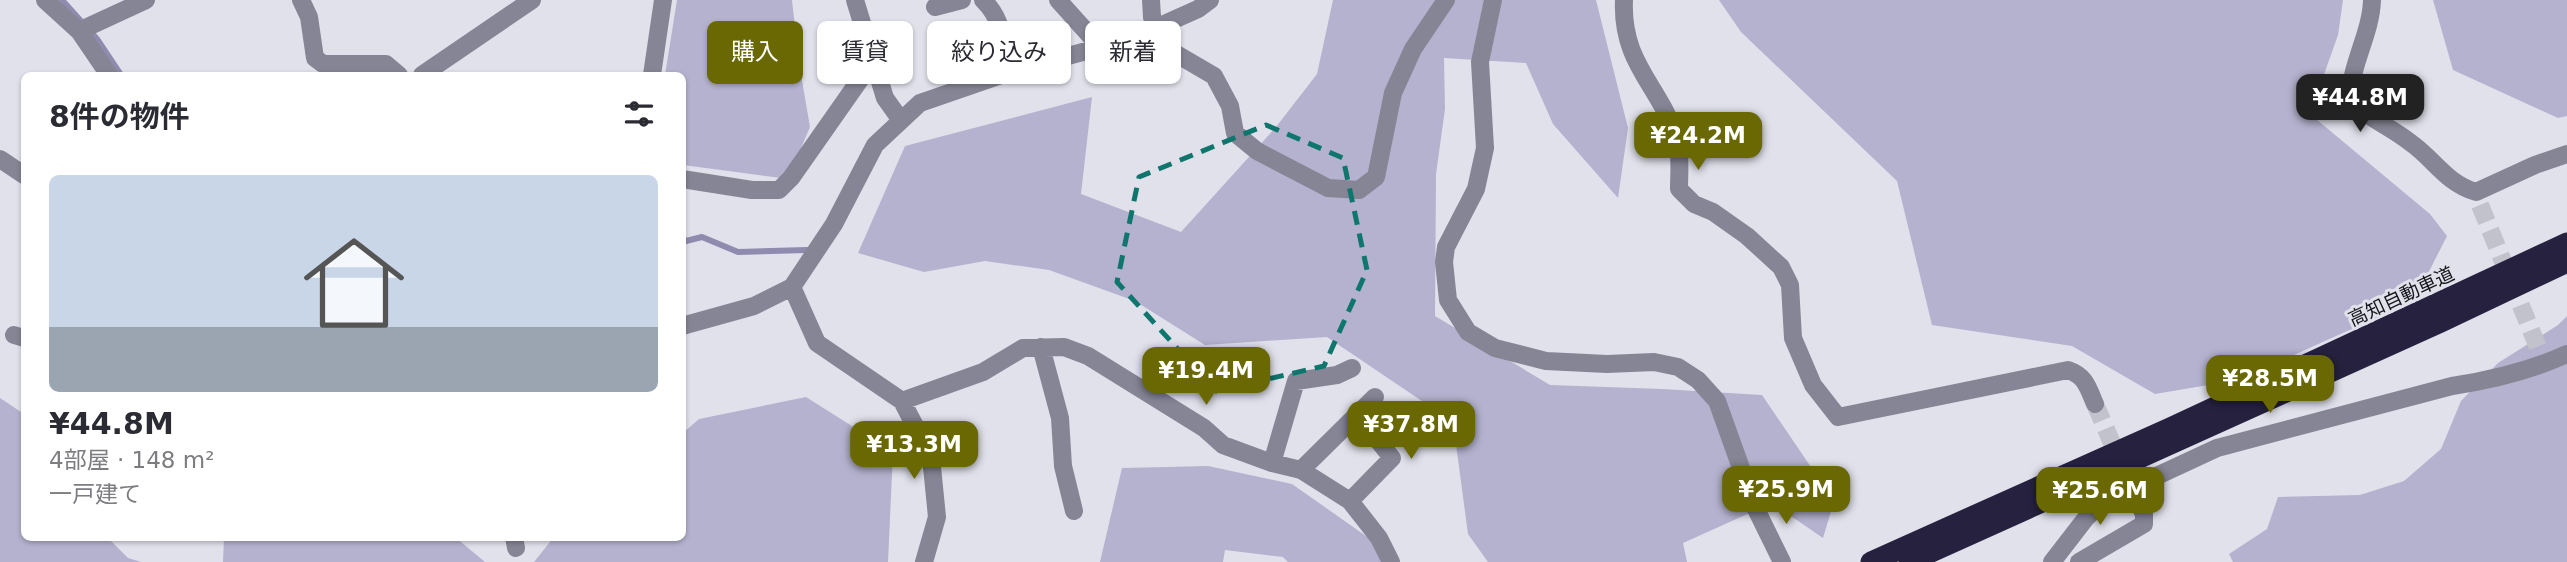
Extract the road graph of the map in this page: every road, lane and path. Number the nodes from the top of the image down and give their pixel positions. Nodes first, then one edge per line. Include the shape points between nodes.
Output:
1 (45, 0) edge
2 (146, 0) edge
3 (301, 0) edge
4 (532, 0) edge
5 (663, 0) edge
6 (855, 0) edge
7 (962, 0) edge
8 (983, 0) edge
9 (1058, 0) edge
10 (1210, 0) edge
11 (1446, 0) edge
12 (1493, 0) edge
13 (1624, 0) edge
14 (2372, 0) edge
15 (1149, 5) edge
16 (935, 7) dead end
17 (861, 21) edge
18 (998, 21) edge
19 (1172, 21) edge
20 (1085, 29) edge
21 (79, 31) junction
22 (107, 72) edge
23 (395, 72) edge
24 (426, 72) edge
25 (652, 72) edge
26 (857, 84) edge
27 (880, 84) edge
28 (975, 84) edge
29 (900, 119) junction
30 (2567, 154) edge
31 (0, 159) edge
32 (21, 173) edge
33 (686, 180) edge
34 (2567, 243) edge
35 (2567, 262) edge
36 (792, 286) junction
37 (686, 326) edge
38 (1041, 347) junction
39 (2567, 354) edge
40 (1352, 368) dead end
41 (1375, 397) dead end
42 (902, 401) junction
43 (2095, 404) tunnel mouth
44 (1357, 415) junction
45 (1272, 463) junction
46 (1301, 470) junction
47 (2136, 498) tunnel mouth
48 (1350, 501) junction
49 (1074, 511) dead end
50 (924, 562) edge
51 (1391, 562) edge
52 (1782, 562) edge
53 (1871, 562) edge
54 (1909, 562) edge
55 (2052, 562) edge
56 (2079, 562) edge

1 - 21 street
2 - 21 street
3 - 23 street via 309,17 314,58 323,64 386,64
4 - 24 street
5 - 25 street
6 - 17 street
7 - 16 street
8 - 18 street
9 - 20 street
10 - 19 street
11 - 15 street, bridge via 1413,49 1393,93 1376,177 1359,190 1328,188 1257,151 1235,133 1230,106 1214,76 1173,52 1159,36
12 - 52 street via 1480,62 1485,148 1476,189 1446,247 1448,300 1468,332 1495,348 1546,361 1654,362 1678,367 1698,380 1717,401 1755,507
13 - 43 street via 1623,24 1637,66 1678,142 1679,189 1694,204 1747,236 1781,267 1790,285 1793,338 1813,385 1838,417 2068,370 2085,380
14 - 30 street via 2371,20 2350,86 2350,99 2362,112 2412,143 2458,186 2478,198 2535,165
21 - 22 street
26 - 33 street via 779,190
27 - 29 street
28 - 29 street via 920,103
29 - 36 street via 875,145 835,224
31 - 32 street
34 - 53 highway, 高知自動車道
35 - 54 highway, 高知自動車道
36 - 37 street via 754,306
36 - 42 street via 817,343
38 - 42 street via 1023,348 983,372
38 - 45 street via 1064,347 1088,356 1204,428 1223,445
38 - 49 street via 1060,418 1063,466
39 - 55 street via 2542,357 2491,380 2452,386 2217,448 2105,500
40 - 45 street via 1296,381
41 - 44 street
42 - 50 street via 931,457 937,517
44 - 46 street
44 - 48 street via 1392,458
45 - 46 street
46 - 48 street
47 - 56 street via 2144,524
48 - 51 street

